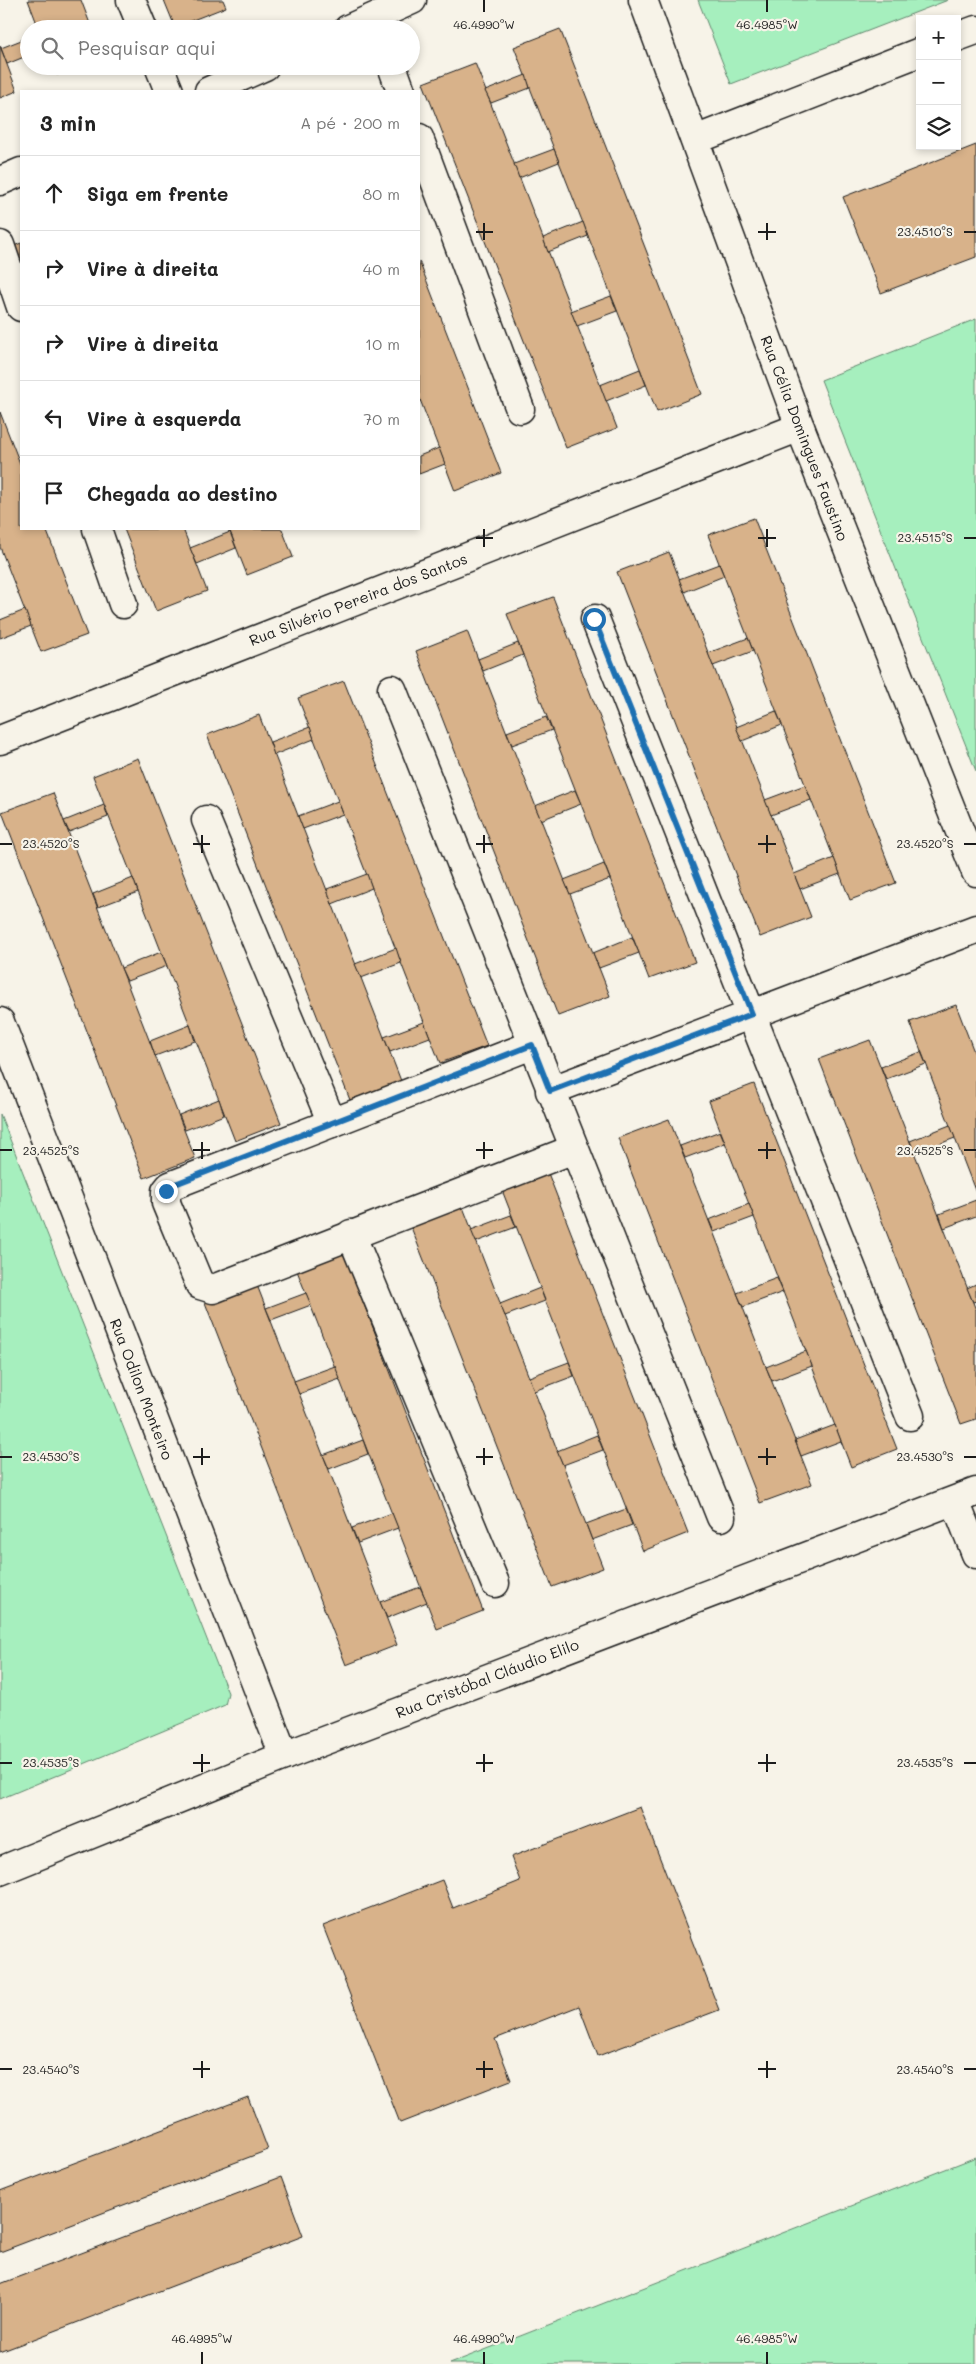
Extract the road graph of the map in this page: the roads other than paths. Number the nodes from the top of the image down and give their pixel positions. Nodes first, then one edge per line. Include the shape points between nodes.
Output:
1 (131, 0) edge
2 (412, 0) edge
3 (643, 0) edge
4 (373, 15) edge
5 (139, 20) edge
6 (976, 30) edge
7 (961, 36) edge
8 (916, 54) edge
9 (162, 75) edge
10 (245, 75) edge
11 (395, 75) edge
12 (169, 90) edge
13 (211, 90) edge
14 (401, 90) edge
15 (694, 140) junction
16 (420, 141) edge
17 (20, 172) edge
18 (0, 180) edge
19 (0, 245) edge
20 (20, 304) edge
21 (520, 409) dead end
22 (800, 427) junction
23 (97, 530) edge
24 (123, 604) dead end
25 (594, 619) dead end
26 (392, 688) dead end
27 (0, 740) edge
28 (206, 820) dead end
29 (976, 872) edge
30 (976, 929) edge
31 (752, 1014) junction
32 (0, 1022) edge
33 (532, 1045) junction
34 (550, 1091) junction
35 (332, 1124) junction
36 (574, 1149) junction
37 (352, 1234) junction
38 (910, 1416) dead end
39 (966, 1496) edge
40 (720, 1517) dead end
41 (976, 1554) edge
42 (495, 1584) dead end
43 (284, 1756) junction
44 (0, 1871) edge

1 - 5 street
2 - 4 street
3 - 15 street, Rua Célia Domingues Faustino
6 - 7 street
8 - 15 street
9 - 12 street
10 - 13 street
11 - 14 street
15 - 22 street, Rua Célia Domingues Faustino
16 - 21 street
17 - 18 street
19 - 20 street
22 - 27 street, Rua Silvério Pereira dos Santos
22 - 29 street, Rua Célia Domingues Faustino
23 - 24 street
25 - 31 street
26 - 33 street
28 - 35 street
30 - 31 street
31 - 34 street
31 - 38 street
32 - 43 street, Rua Odilon Monteiro
33 - 34 street
33 - 35 street
34 - 36 street
35 - 37 street via 170,1186 166,1191 166,1203 200,1285 206,1289 213,1290
36 - 37 street
36 - 40 street
37 - 42 street
39 - 41 street
39 - 43 street, Rua Cristóbal Cláudio Elilo
43 - 44 street, Rua Cristóbal Cláudio Elilo

